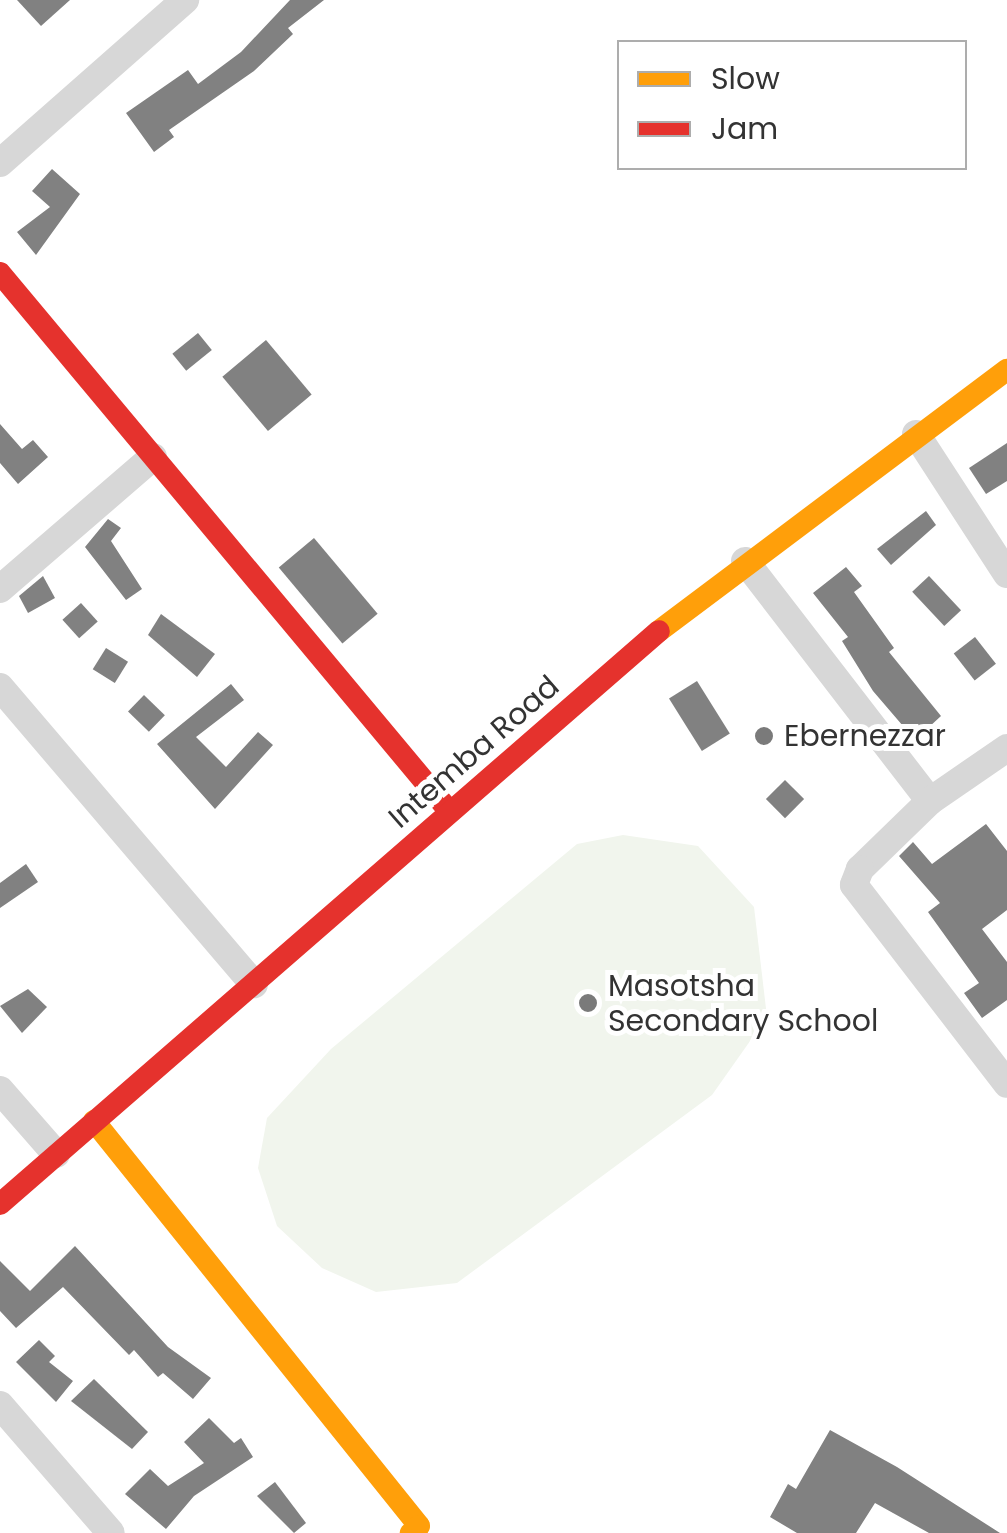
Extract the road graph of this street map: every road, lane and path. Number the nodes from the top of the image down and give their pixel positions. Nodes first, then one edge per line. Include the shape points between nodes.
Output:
1 (186, 0) edge
2 (0, 163) edge
3 (0, 273) edge
4 (1007, 370) edge
5 (916, 434) junction
6 (152, 456) junction
7 (746, 561) junction
8 (1007, 574) edge
9 (0, 589) edge
10 (0, 686) edge
11 (1007, 748) edge
12 (930, 800) junction
13 (450, 812) junction
14 (254, 984) junction
15 (1007, 1084) edge
16 (0, 1090) edge
17 (94, 1121) junction
18 (56, 1154) junction
19 (0, 1204) edge
20 (0, 1405) edge
21 (418, 1531) edge
22 (111, 1533) edge

1 - 2 street
3 - 6 street
4 - 5 street, Intemba Road
5 - 7 street, Intemba Road
5 - 8 street
6 - 9 street
6 - 13 street
7 - 12 street
7 - 13 street, Intemba Road
10 - 14 street
11 - 12 street
12 - 15 street via 860,868 854,885
13 - 14 street, Intemba Road
14 - 17 street, Intemba Road
16 - 18 street
17 - 18 street, Intemba Road
17 - 21 street
18 - 19 street, Intemba Road
20 - 22 street

